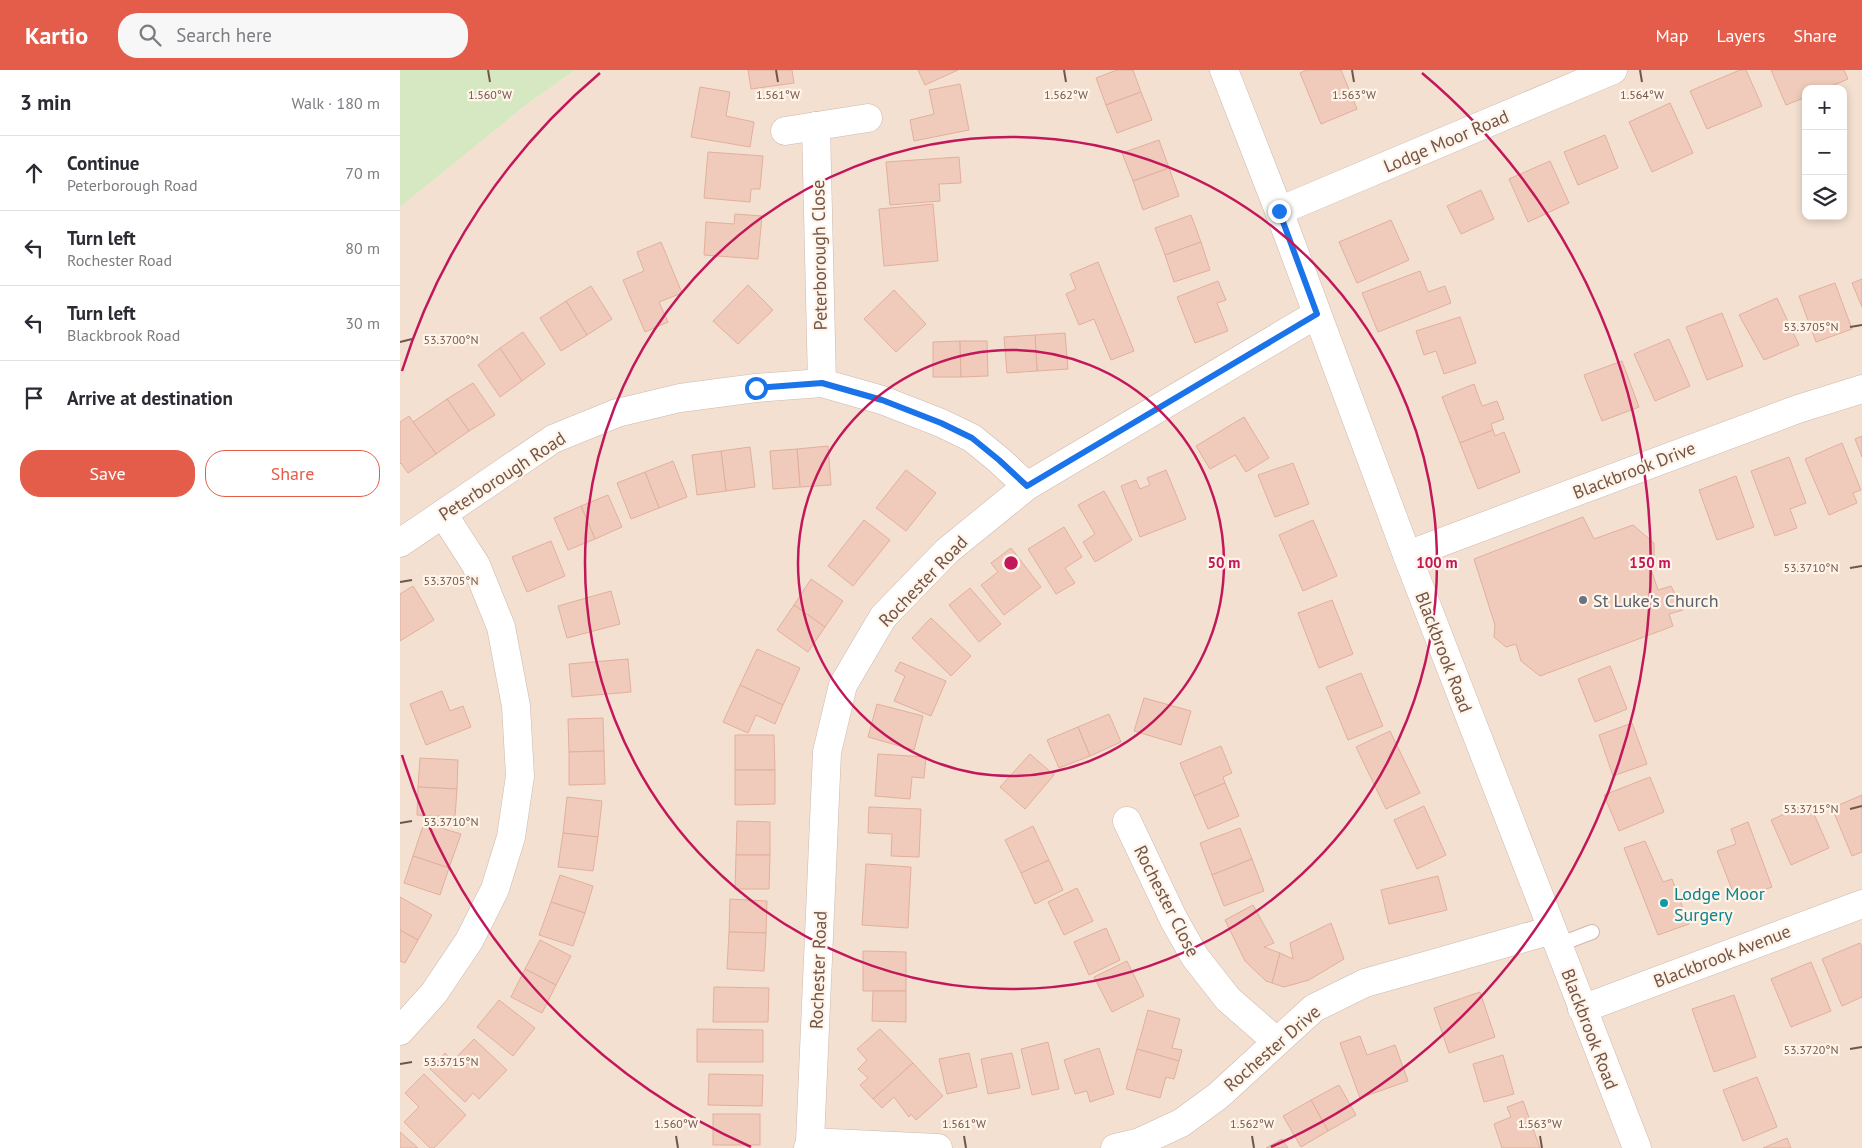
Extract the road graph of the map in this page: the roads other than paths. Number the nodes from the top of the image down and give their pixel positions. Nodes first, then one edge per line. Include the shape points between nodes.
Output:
1 (1224, 70) edge
2 (1613, 70) edge
3 (868, 118) dead end
4 (816, 126) junction
5 (785, 131) dead end
6 (1279, 211) junction
7 (1317, 314) junction
8 (822, 383) junction
9 (1862, 389) edge
10 (1027, 486) junction
11 (443, 514) junction
12 (400, 543) edge
13 (1406, 555) junction
14 (1127, 821) dead end
15 (1862, 904) edge
16 (1592, 932) dead end
17 (1555, 938) junction
18 (1582, 1009) junction
19 (400, 1031) edge
20 (1276, 1041) junction
21 (809, 1145) edge
22 (938, 1148) edge
23 (1114, 1148) edge
24 (1637, 1148) edge

1 - 6 street, Blackbrook Road
2 - 6 street, Lodge Moor Road
3 - 4 street
4 - 5 street
4 - 8 street, Peterborough Close
6 - 7 street, Blackbrook Road
7 - 10 street, Rochester Road
7 - 13 street, Blackbrook Road
8 - 10 street, Peterborough Road via 882,400 972,438
8 - 11 street, Peterborough Road via 680,398 616,413 552,440
9 - 13 street, Blackbrook Drive via 1798,409
10 - 21 street, Rochester Road via 947,551 883,617 843,685 827,752
11 - 12 street, Peterborough Road
11 - 19 street via 476,565 501,627 516,706 520,776 511,838 495,888 469,941 434,993
13 - 17 street, Blackbrook Road
14 - 20 street, Rochester Close via 1194,957 1228,999
15 - 18 street, Blackbrook Avenue
16 - 17 lane
17 - 18 street, Blackbrook Road
17 - 20 street, Rochester Drive via 1365,983 1314,1008
18 - 24 street, Blackbrook Road
20 - 23 street, Rochester Drive via 1218,1096 1181,1123 1140,1142
21 - 22 street

